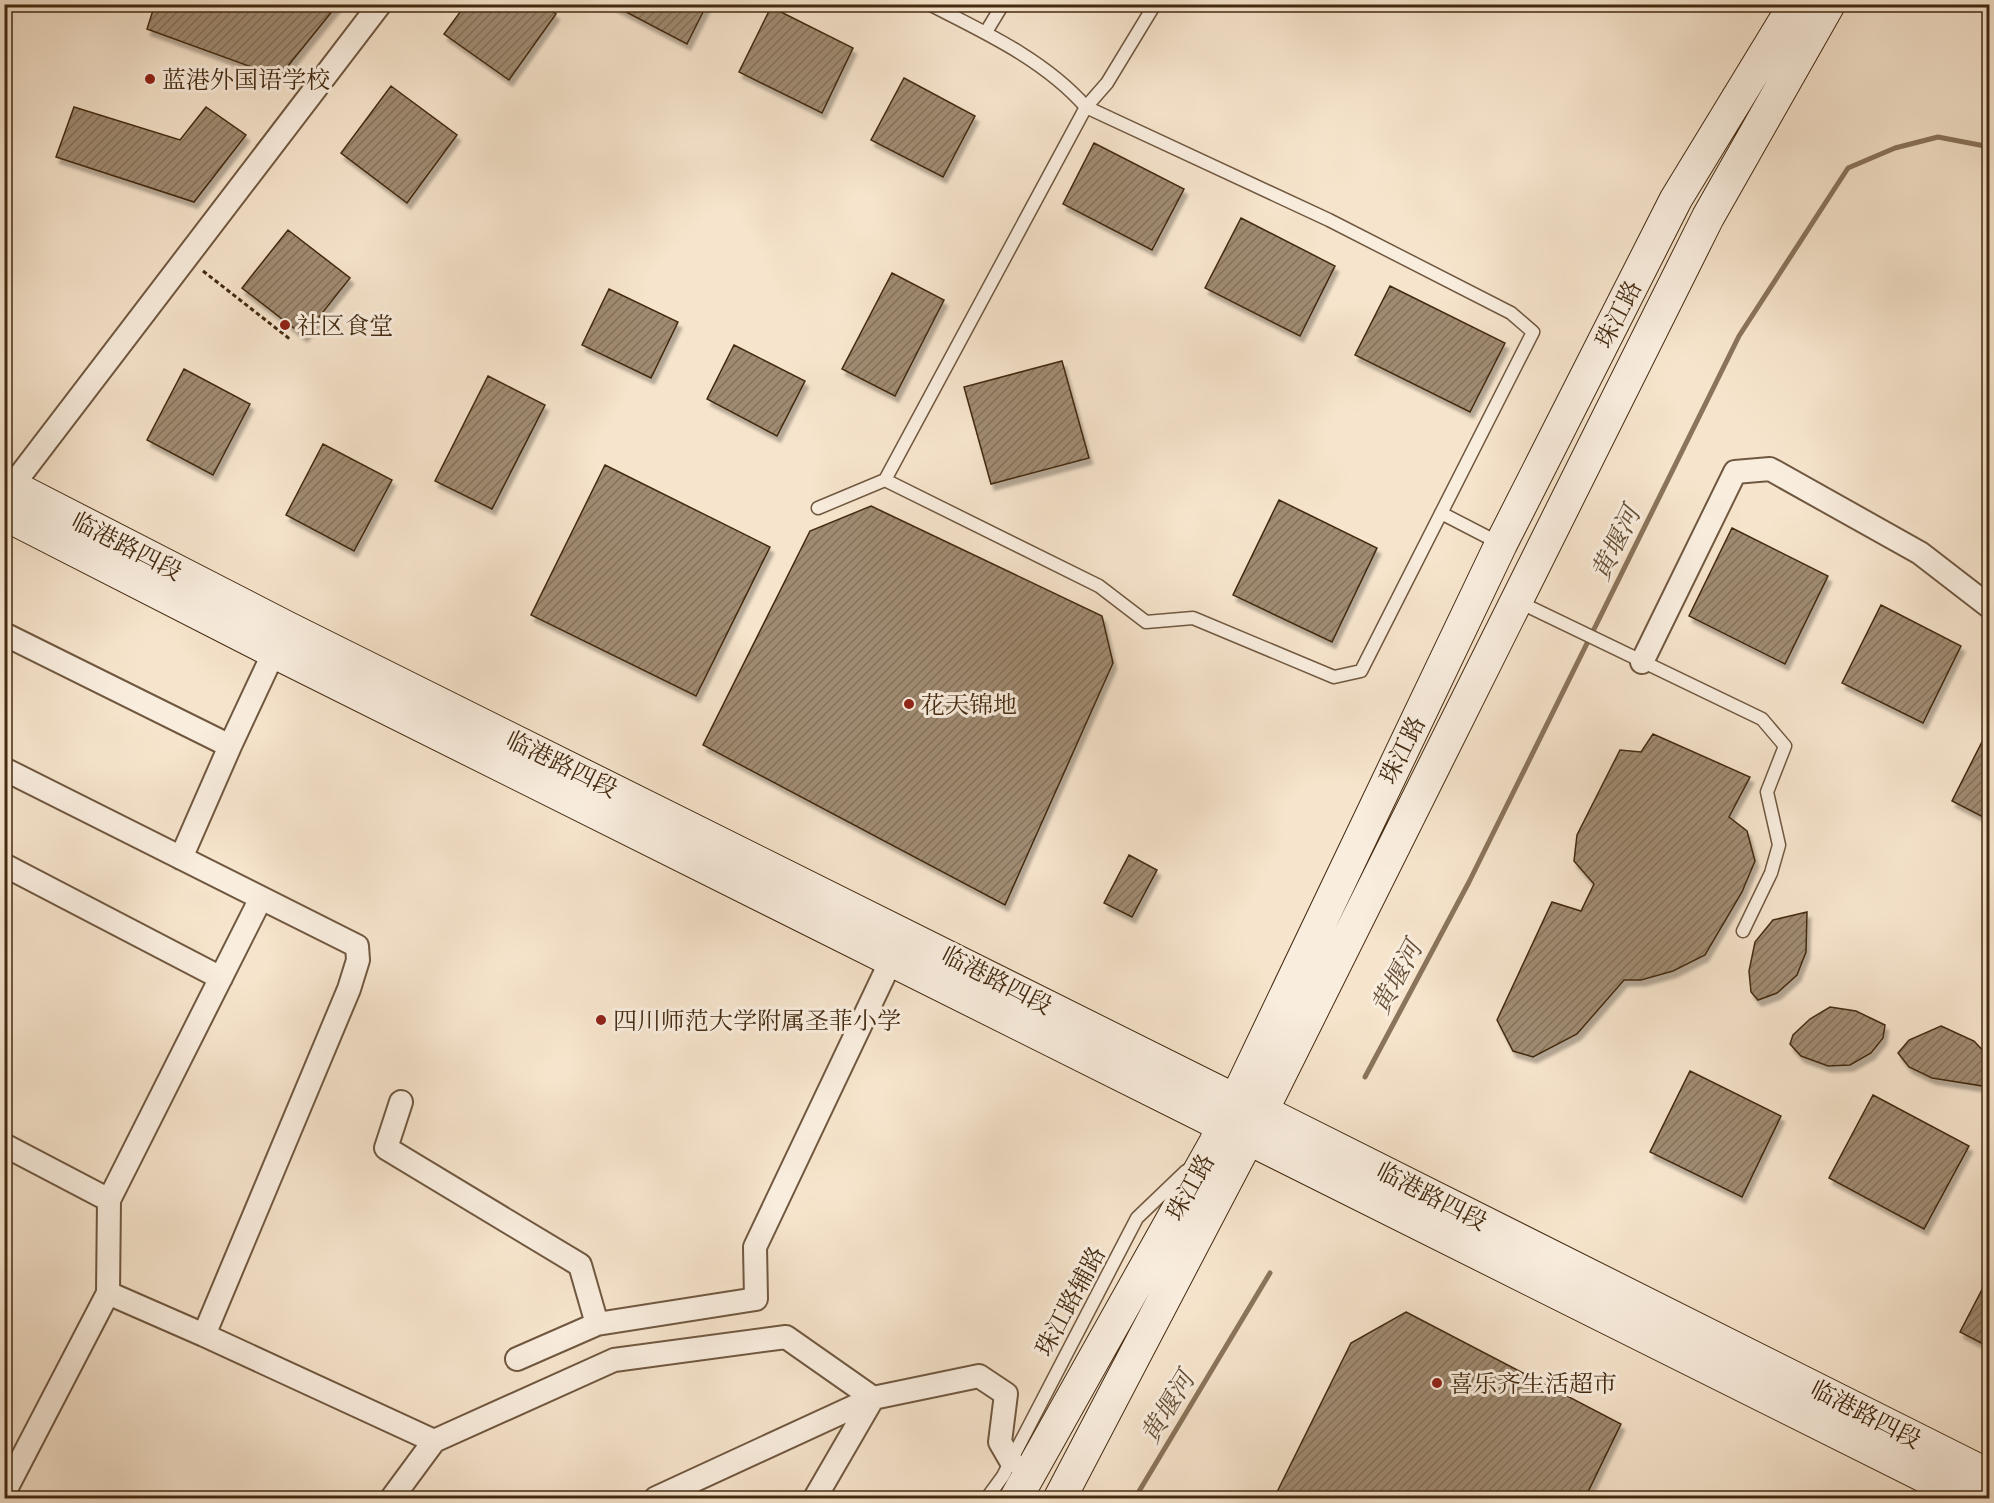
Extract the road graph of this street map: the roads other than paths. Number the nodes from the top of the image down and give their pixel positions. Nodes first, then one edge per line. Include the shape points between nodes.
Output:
1 (380, 4) edge
2 (929, 4) edge
3 (1003, 4) edge
4 (1155, 4) edge
5 (1795, 4) edge
6 (1829, 4) edge
7 (986, 32) junction
8 (1086, 107) junction
9 (885, 480) junction
10 (7, 494) edge
11 (818, 508) dead end
12 (1441, 513) junction
13 (1501, 544) junction
14 (1517, 601) junction
15 (1989, 607) edge
16 (4, 634) edge
17 (280, 640) junction
18 (1642, 662) junction
19 (230, 746) junction
20 (4, 769) edge
21 (181, 858) junction
22 (4, 865) edge
23 (261, 898) junction
24 (1743, 931) dead end
25 (898, 946) junction
26 (220, 978) junction
27 (401, 1102) dead end
28 (1237, 1123) junction
29 (4, 1145) edge
30 (109, 1200) junction
31 (108, 1293) junction
32 (597, 1324) junction
33 (204, 1335) junction
34 (517, 1359) dead end
35 (873, 1398) junction
36 (434, 1441) junction
37 (1011, 1461) junction
38 (1989, 1476) edge
39 (6, 1496) edge
40 (392, 1498) edge
41 (656, 1498) edge
42 (815, 1498) edge
43 (987, 1498) edge
44 (1016, 1498) edge
45 (1060, 1498) edge
46 (1968, 1498) edge

1 - 10 street
2 - 7 lane
3 - 7 lane
4 - 8 lane via 1107,83
5 - 13 main road, 珠江路 via 1676,199
6 - 14 main road, 珠江路 via 1708,217
7 - 8 lane via 1067,85
8 - 9 lane
8 - 12 lane via 1329,220 1510,313 1533,332
9 - 11 lane
9 - 12 lane via 1099,586 1146,622 1193,618 1334,677 1361,670
10 - 17 main road, 临港路四段
12 - 13 lane
13 - 28 main road, 珠江路
14 - 18 lane
14 - 28 main road, 珠江路
15 - 18 street via 1920,553 1770,469 1735,472
16 - 19 street
17 - 19 street
17 - 25 main road, 临港路四段
18 - 24 lane via 1762,719 1785,746 1767,792 1779,844 1771,873
19 - 21 street
20 - 21 street
21 - 23 street
22 - 26 street
23 - 26 street
23 - 33 street via 357,946 358,960 349,990
25 - 28 main road, 临港路四段
25 - 32 street via 755,1247 756,1299
26 - 30 street
27 - 32 street via 386,1148 580,1264
28 - 37 lane, 珠江路辅路 via 1137,1218
28 - 38 main road, 临港路四段
28 - 44 main road, 珠江路
28 - 45 main road, 珠江路
28 - 46 main road, 临港路四段
29 - 30 street
30 - 31 street
31 - 33 street
31 - 39 street
32 - 34 street
33 - 36 street
35 - 36 street via 786,1337 614,1360
35 - 37 street via 979,1376 1006,1394 1000,1442
35 - 41 street
35 - 42 street
36 - 40 street
37 - 43 lane, 珠江路辅路

